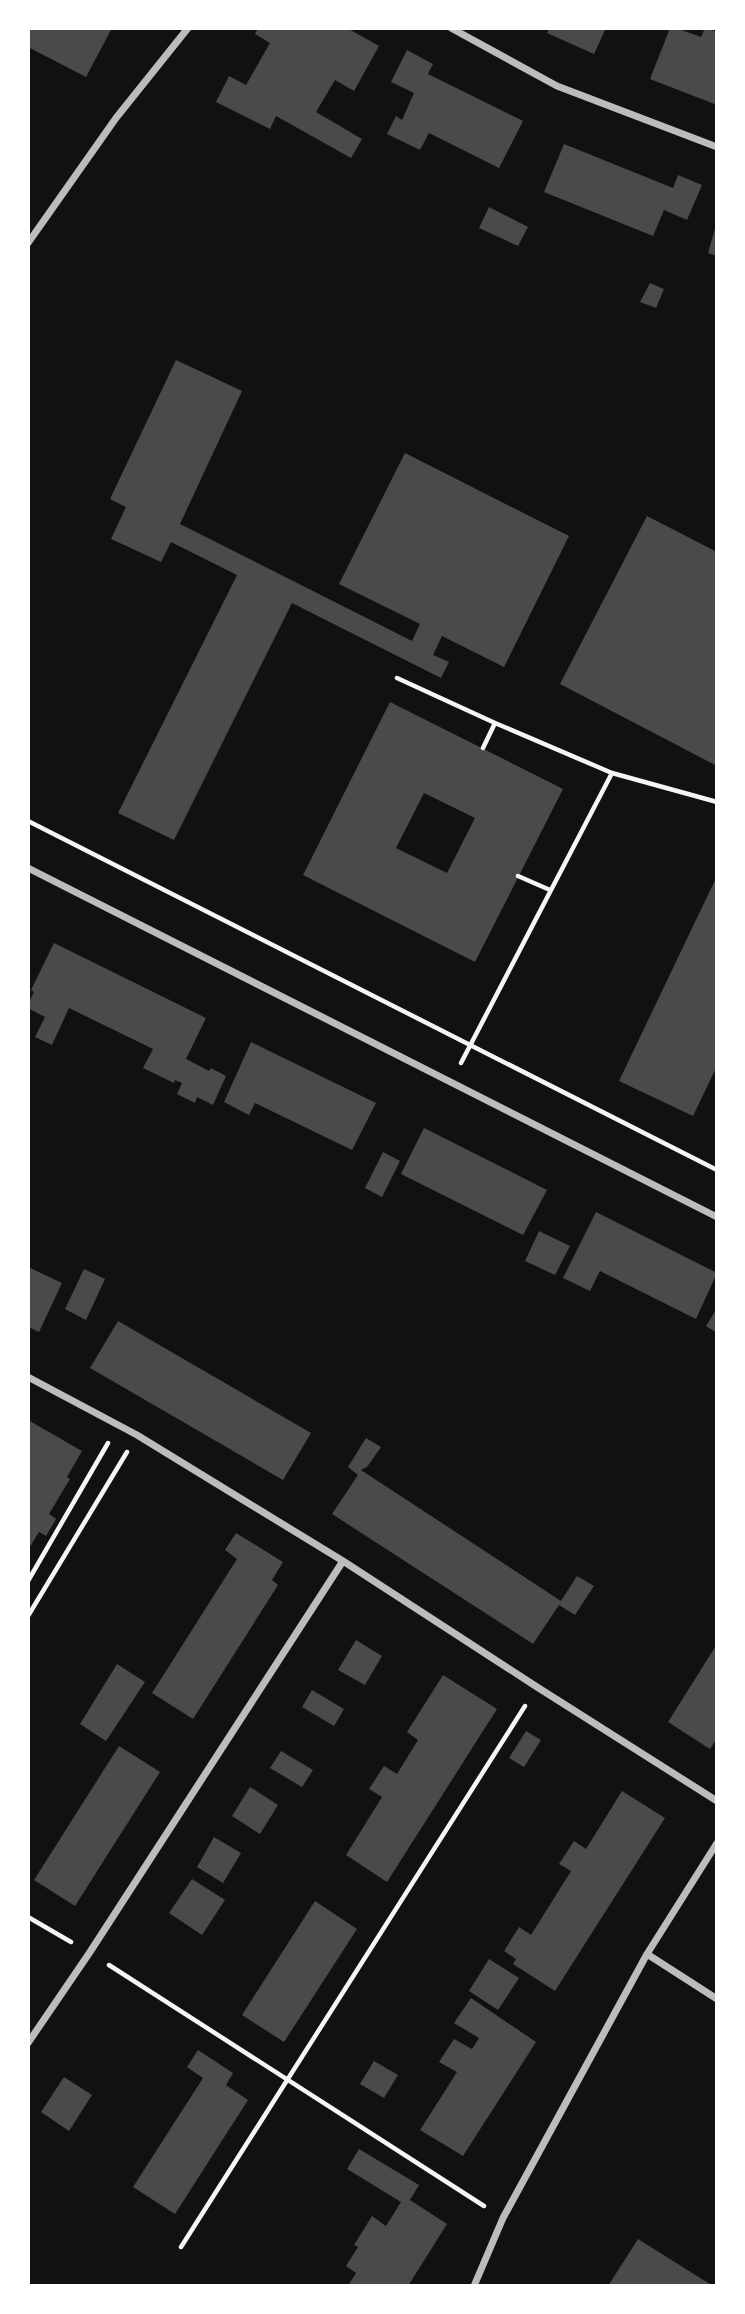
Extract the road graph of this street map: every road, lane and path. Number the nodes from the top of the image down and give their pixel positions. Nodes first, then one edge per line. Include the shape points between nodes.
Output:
1 (188, 28) edge
2 (451, 28) edge
3 (717, 147) edge
4 (28, 243) edge
5 (397, 678) dead end
6 (495, 723) junction
7 (483, 748) dead end
8 (612, 774) junction
9 (717, 802) edge
10 (28, 821) edge
11 (28, 868) edge
12 (518, 876) dead end
13 (550, 890) junction
14 (470, 1045) junction
15 (452, 1082) junction
16 (717, 1170) edge
17 (717, 1217) edge
18 (28, 1377) edge
19 (119, 1425) junction
20 (137, 1436) junction
21 (343, 1561) junction
22 (28, 1581) edge
23 (28, 1616) edge
24 (537, 1687) junction
25 (717, 1801) edge
26 (717, 1843) edge
27 (28, 1917) edge
28 (90, 1952) junction
29 (647, 1954) junction
30 (717, 1999) edge
31 (28, 2043) edge
32 (286, 2079) junction
33 (503, 2218) junction
34 (181, 2247) dead end
35 (474, 2286) edge

1 - 4 street via 116,118
2 - 3 street via 557,86
5 - 6 path
6 - 7 path
6 - 8 path
8 - 9 path
8 - 13 path
10 - 14 path
11 - 15 street
12 - 13 path
13 - 14 path
14 - 15 path
14 - 16 path
15 - 17 street
18 - 19 street
19 - 20 street
19 - 22 path
20 - 21 street
20 - 23 path
21 - 24 street
21 - 28 street
24 - 25 street
24 - 32 path
26 - 29 street
27 - 28 path
28 - 31 street
28 - 32 path
29 - 30 street
29 - 33 street
32 - 33 path
32 - 34 path
33 - 35 street

